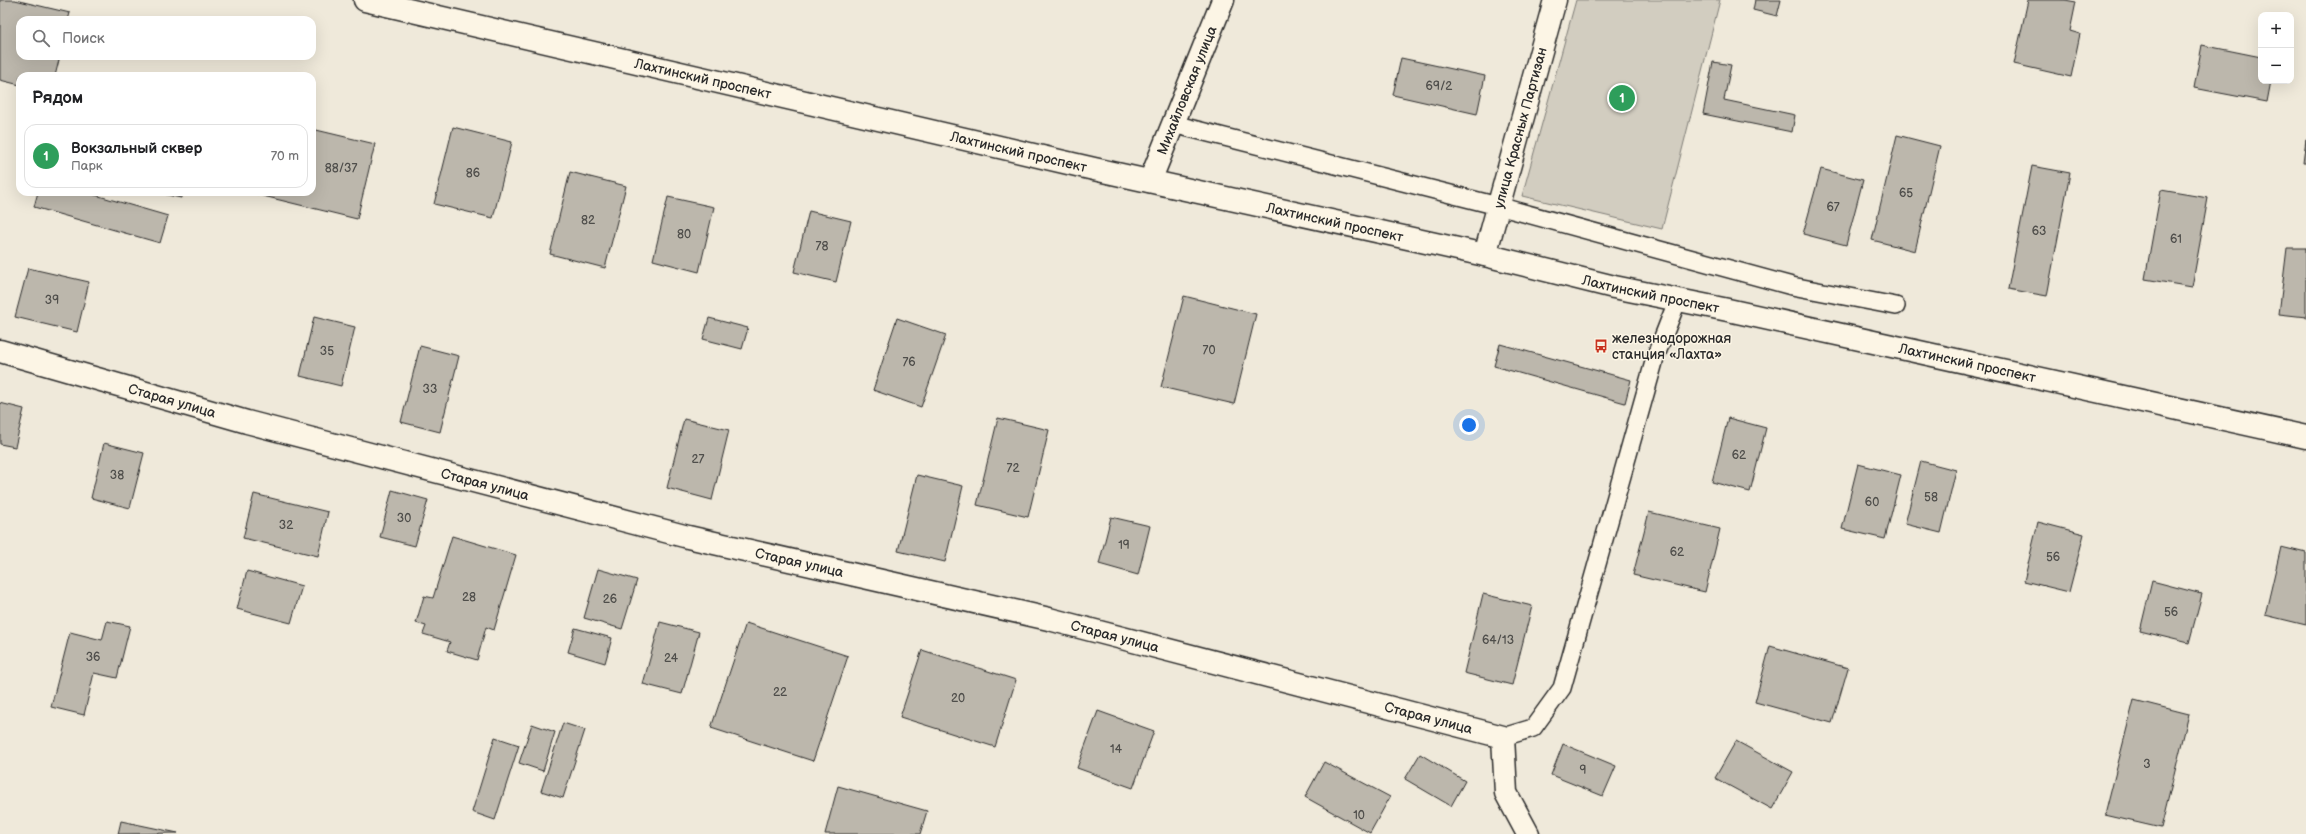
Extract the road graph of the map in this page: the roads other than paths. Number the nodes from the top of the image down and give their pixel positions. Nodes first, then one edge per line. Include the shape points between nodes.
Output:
1 (365, 0) edge
2 (1223, 0) edge
3 (1555, 0) edge
4 (1173, 124) junction
5 (1150, 181) junction
6 (1498, 206) junction
7 (1485, 255) junction
8 (1678, 299) junction
9 (1896, 306) dead end
10 (0, 352) edge
11 (2306, 437) edge
12 (1503, 737) junction
13 (1528, 834) edge

1 - 5 street, Лахтинский проспект
2 - 4 street, Михайловская улица
3 - 6 street, улица Красных Партизан
4 - 5 street, Михайловская улица
4 - 6 lane
5 - 7 street, Лахтинский проспект
6 - 7 street, улица Красных Партизан
6 - 9 lane via 1792,286
7 - 8 street, Лахтинский проспект via 1614,287
8 - 11 street, Лахтинский проспект
8 - 12 lane via 1656,355 1562,688 1533,728
10 - 12 street, Старая улица via 247,422 680,534 1049,619
12 - 13 street via 1506,792

